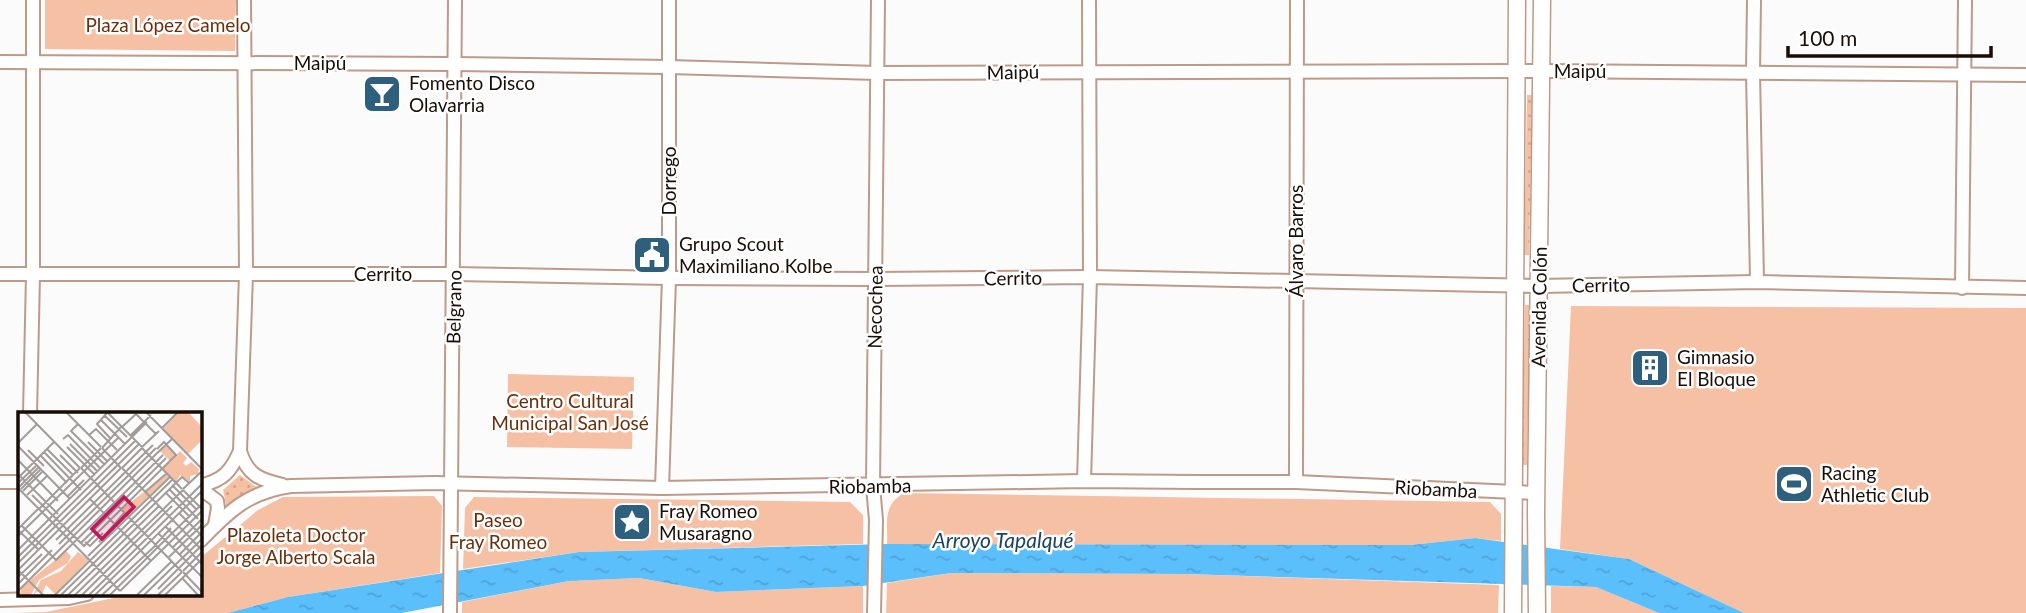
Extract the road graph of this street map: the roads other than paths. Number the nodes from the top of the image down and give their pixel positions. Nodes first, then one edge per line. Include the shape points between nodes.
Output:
1 (33, 0) edge
2 (244, 0) edge
3 (455, 0) edge
4 (669, 0) edge
5 (878, 0) edge
6 (1089, 0) edge
7 (1297, 0) edge
8 (1517, 0) edge
9 (1542, 0) edge
10 (1754, 0) edge
11 (1965, 0) edge
12 (0, 62) edge
13 (34, 62) junction
14 (244, 63) junction
15 (455, 64) junction
16 (669, 67) junction
17 (1088, 71) junction
18 (1297, 71) junction
19 (1515, 71) junction
20 (1541, 71) junction
21 (1753, 72) junction
22 (878, 73) junction
23 (1965, 75) junction
24 (2026, 75) edge
25 (0, 274) edge
26 (247, 274) junction
27 (454, 274) junction
28 (33, 275) junction
29 (1090, 277) junction
30 (668, 278) junction
31 (875, 279) junction
32 (1296, 280) junction
33 (1757, 282) junction
34 (1514, 284) junction
35 (1539, 286) junction
36 (1962, 288) junction
37 (2026, 288) edge
38 (30, 412) edge
39 (240, 451) junction
40 (1084, 481) junction
41 (0, 482) edge
42 (18, 482) edge
43 (1296, 482) junction
44 (452, 483) junction
45 (291, 486) junction
46 (873, 486) junction
47 (201, 487) edge
48 (201, 488) edge
49 (662, 488) junction
50 (1513, 493) junction
51 (1536, 493) junction
52 (214, 525) junction
53 (201, 540) edge
54 (31, 596) edge
55 (78, 596) edge
56 (0, 600) edge
57 (450, 613) edge
58 (874, 613) edge
59 (1513, 613) edge
60 (1537, 613) edge

1 - 13 street
2 - 14 street
3 - 15 street, Belgrano
4 - 16 street, Dorrego
5 - 22 street, Necochea
6 - 17 street
7 - 18 street, Álvaro Barros
8 - 19 main road, Avenida Colón
9 - 20 main road, Avenida Colón
10 - 21 street
11 - 23 street
12 - 13 street, Maipú
13 - 14 street, Maipú
13 - 28 street
14 - 15 street, Maipú
14 - 26 street
15 - 16 street, Maipú
15 - 27 street, Belgrano
16 - 22 street, Maipú
16 - 30 street, Dorrego
17 - 18 street, Maipú
17 - 22 street, Maipú
17 - 29 street
18 - 19 street, Maipú
18 - 32 street, Álvaro Barros
19 - 20 street, Maipú
19 - 34 main road, Avenida Colón
20 - 21 street, Maipú
20 - 35 main road, Avenida Colón
21 - 23 street, Maipú
21 - 33 street
22 - 31 street, Necochea
23 - 24 street, Maipú
23 - 36 street
25 - 28 street, Cerrito
26 - 27 street, Cerrito
26 - 28 street, Cerrito
26 - 39 street
27 - 30 street, Cerrito
27 - 44 street, Belgrano
28 - 38 street
29 - 31 street, Cerrito
29 - 32 street, Cerrito
29 - 40 street
30 - 31 street, Cerrito
30 - 49 street, Dorrego
31 - 46 street, Necochea
32 - 34 street, Cerrito
32 - 43 street, Álvaro Barros
33 - 35 street, Cerrito
33 - 36 street, Cerrito
34 - 35 street, Cerrito
34 - 50 main road, Avenida Colón
35 - 51 main road, Avenida Colón
36 - 37 street, Cerrito
39 - 45 street via 248,471
39 - 47 street via 219,480
40 - 43 street, Riobamba
40 - 46 street, Riobamba
41 - 42 street
43 - 50 street, Riobamba
44 - 45 street, Riobamba
44 - 49 street, Riobamba
44 - 57 street, Belgrano
45 - 52 street, Riobamba via 245,500
46 - 49 street, Riobamba
46 - 58 street, Necochea
48 - 52 street via 217,500
50 - 51 street, Riobamba
50 - 59 main road, Avenida Colón
51 - 60 main road, Avenida Colón
52 - 53 street, Riobamba
54 - 55 street
54 - 56 street

